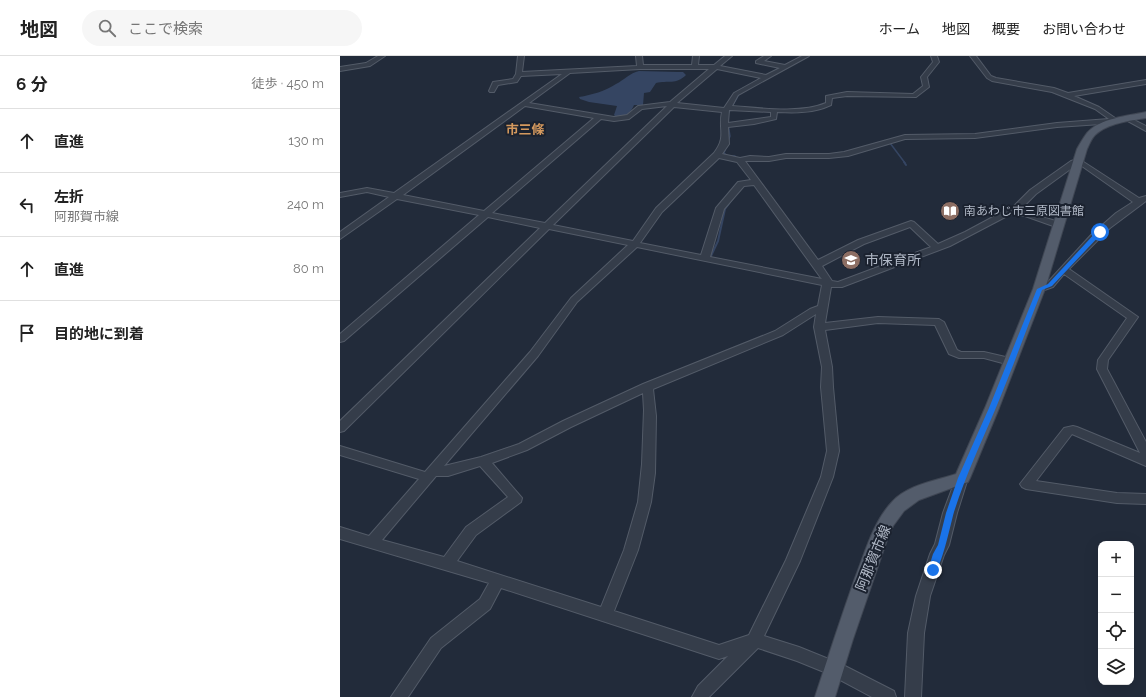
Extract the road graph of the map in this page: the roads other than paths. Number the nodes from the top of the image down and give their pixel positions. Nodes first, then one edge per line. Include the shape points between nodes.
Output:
1 (382, 56) edge
2 (521, 56) edge
3 (639, 56) edge
4 (696, 56) edge
5 (729, 56) edge
6 (768, 56) edge
7 (806, 56) edge
8 (934, 56) edge
9 (973, 56) edge
10 (640, 67) junction
11 (694, 67) junction
12 (716, 67) junction
13 (784, 67) junction
14 (340, 69) edge
15 (568, 72) junction
16 (519, 74) junction
17 (765, 77) junction
18 (1146, 82) edge
19 (492, 91) dead end
20 (1068, 95) junction
21 (522, 104) junction
22 (673, 104) junction
23 (726, 109) junction
24 (774, 110) junction
25 (1146, 115) edge
26 (599, 117) junction
27 (1122, 120) junction
28 (725, 125) junction
29 (1146, 129) edge
30 (717, 155) junction
31 (740, 160) junction
32 (1079, 162) junction
33 (756, 182) junction
34 (340, 195) edge
35 (395, 196) junction
36 (1142, 200) edge
37 (1014, 211) junction
38 (487, 214) junction
39 (1060, 225) junction
40 (548, 226) junction
41 (340, 236) edge
42 (635, 244) junction
43 (937, 248) junction
44 (705, 258) junction
45 (816, 265) junction
46 (1064, 270) junction
47 (827, 282) junction
48 (1039, 289) junction
49 (822, 308) junction
50 (819, 327) junction
51 (340, 339) edge
52 (1010, 361) junction
53 (647, 386) junction
54 (340, 428) edge
55 (340, 450) edge
56 (1146, 453) edge
57 (482, 461) junction
58 (1146, 462) edge
59 (429, 474) junction
60 (962, 478) junction
61 (1146, 499) edge
62 (340, 533) edge
63 (372, 542) junction
64 (447, 564) junction
65 (498, 580) junction
66 (606, 614) junction
67 (755, 640) junction
68 (835, 669) junction
69 (399, 697) edge
70 (700, 697) edge
71 (825, 697) edge
72 (888, 697) edge
73 (913, 697) edge

1 - 14 street via 368,65
2 - 16 street
3 - 10 street
4 - 11 street
5 - 12 street
6 - 13 street via 758,62
7 - 13 street
8 - 24 street via 936,62 924,77 926,87 914,96 836,95 828,97 829,104 825,107
9 - 20 street via 994,80 1044,88
10 - 11 street
10 - 15 street
11 - 12 street
12 - 17 street
12 - 22 street
13 - 17 street
15 - 16 street
15 - 21 street
16 - 19 street via 515,82 495,83
17 - 23 street via 736,94
18 - 20 street
20 - 27 street
21 - 26 street
21 - 35 street
22 - 23 street
22 - 26 street via 640,107 629,116 614,119
22 - 40 street
23 - 24 street
23 - 28 street
24 - 28 street via 774,118
25 - 27 main road
26 - 38 street
27 - 29 street
27 - 31 street via 1057,125 975,136 905,137 845,154
27 - 32 main road via 1093,132 1082,149
28 - 30 street via 725,144
30 - 31 street
30 - 42 street via 660,210
31 - 33 street
32 - 36 street
32 - 37 street via 1033,192
32 - 39 main road
33 - 44 street via 742,184 720,208
33 - 45 street
34 - 35 street via 367,190
35 - 38 street
35 - 41 street
36 - 46 street via 1100,232
37 - 39 street
37 - 43 street
38 - 40 street
38 - 51 street
39 - 48 main road
40 - 42 street
40 - 54 street
42 - 44 street
42 - 59 street via 574,300 534,354
43 - 45 street via 911,224 861,242
43 - 47 street via 839,285
44 - 47 street
45 - 47 street
46 - 48 street via 1050,285
46 - 56 street via 1133,317 1102,360 1102,369
47 - 49 street
48 - 52 main road
49 - 50 street
49 - 53 street via 779,333
50 - 52 street via 878,320 939,322 953,352 959,355 984,355
50 - 67 street via 826,367 831,463 793,561
52 - 60 main road
53 - 57 street via 523,447
53 - 66 street via 650,394 649,444 644,510
55 - 59 street
57 - 59 street
57 - 64 street via 516,498 471,530
58 - 61 street via 1073,430 1068,431 1026,484 1117,498
59 - 63 street
60 - 68 main road, 阿那賀市線 via 913,495 898,506 887,522 878,540
60 - 73 street via 942,545 923,596 916,633
62 - 63 street
63 - 64 street
64 - 65 street
65 - 66 street
65 - 69 street via 485,604 436,643
66 - 67 street via 719,652
67 - 68 street
67 - 70 street
68 - 71 main road, 阿那賀市線
68 - 72 street

